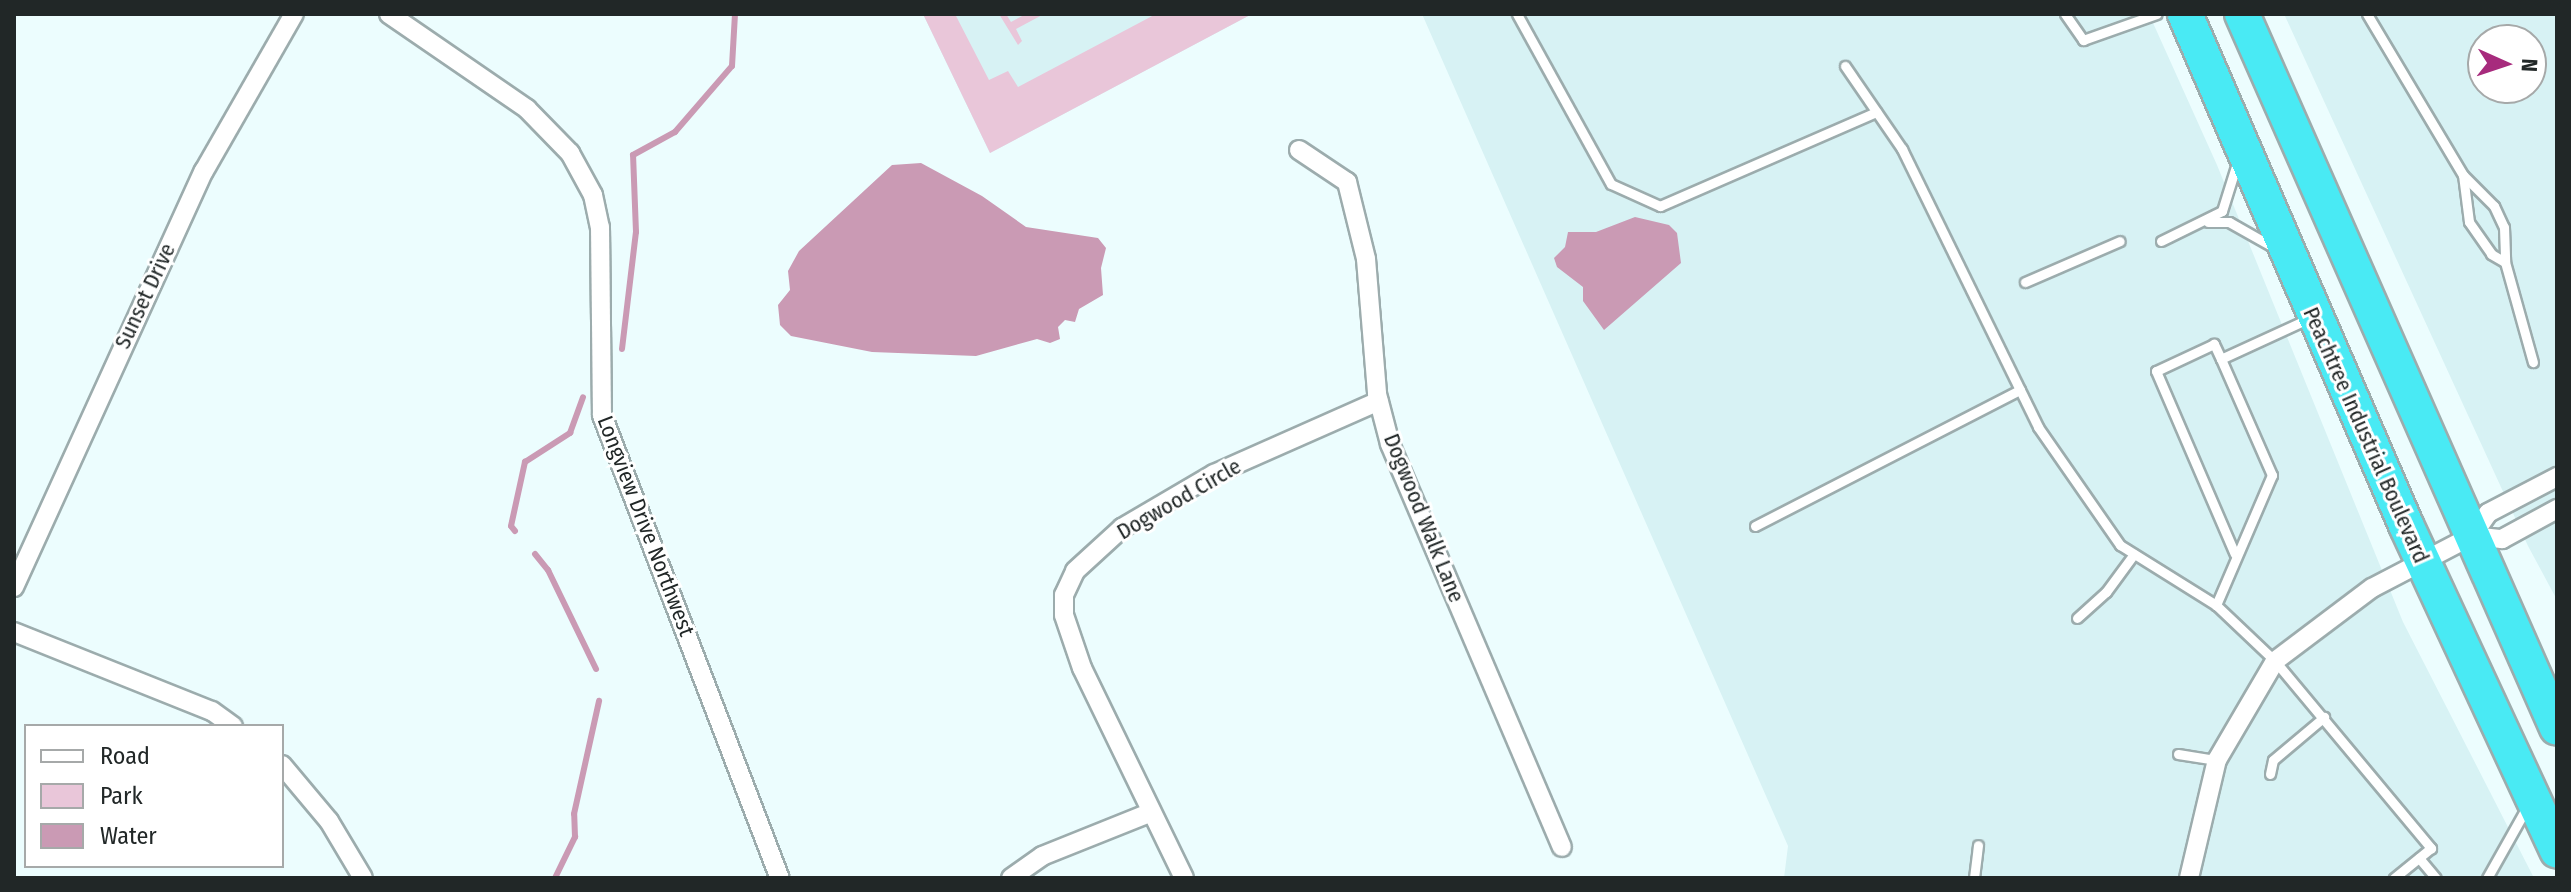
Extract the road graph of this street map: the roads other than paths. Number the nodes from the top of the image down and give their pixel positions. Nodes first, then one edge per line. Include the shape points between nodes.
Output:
1 (294, 14) edge
2 (389, 14) edge
3 (1517, 14) edge
4 (2065, 14) edge
5 (2157, 14) edge
6 (2185, 14) edge
7 (2217, 14) edge
8 (2242, 14) edge
9 (2367, 14) edge
10 (1845, 66) dead end
11 (1876, 112) junction
12 (2241, 149) junction
13 (1299, 150) dead end
14 (2463, 175) junction
15 (2208, 222) junction
16 (2120, 241) dead end
17 (2161, 241) dead end
18 (2287, 256) junction
19 (2505, 262) junction
20 (2354, 273) junction
21 (2025, 282) dead end
22 (2313, 316) junction
23 (2221, 359) junction
24 (2533, 362) dead end
25 (2020, 390) junction
26 (1379, 401) junction
27 (2557, 477) edge
28 (2557, 509) edge
29 (1755, 526) dead end
30 (2472, 536) junction
31 (2134, 554) junction
32 (2235, 554) junction
33 (2422, 561) junction
34 (14, 587) edge
35 (2216, 605) junction
36 (2077, 618) dead end
37 (14, 632) edge
38 (2275, 661) junction
39 (2324, 717) junction
40 (230, 724) edge
41 (2557, 728) edge
42 (2178, 754) dead end
43 (2217, 760) junction
44 (284, 767) edge
45 (2270, 774) dead end
46 (2532, 797) junction
47 (1152, 812) junction
48 (1978, 845) dead end
49 (1562, 847) dead end
50 (2557, 851) edge
51 (2419, 858) junction
52 (363, 878) edge
53 (780, 878) edge
54 (1011, 878) edge
55 (1184, 878) edge
56 (1974, 878) edge
57 (2189, 878) edge
58 (2394, 878) edge
59 (2436, 878) edge
60 (2487, 878) edge

1 - 34 street, Sunset Drive via 204,171
2 - 53 street, Longview Drive Northwest via 527,109 570,153 593,195 600,227 602,415
3 - 11 lane via 1611,184 1660,206
4 - 5 lane via 2083,40
6 - 12 highway, Peachtree Industrial Boulevard
7 - 20 highway via 2301,208 2338,269
8 - 20 highway
9 - 14 lane
10 - 11 lane
11 - 25 lane via 1902,149
12 - 15 lane via 2222,211
12 - 18 highway, Peachtree Industrial Boulevard
13 - 26 street, Dogwood Walk Lane via 1347,182 1366,259
14 - 19 lane via 2494,206 2508,244
14 - 19 lane via 2462,202 2469,222 2491,254
15 - 17 lane
15 - 18 lane via 2229,222
16 - 21 lane
18 - 22 highway, Peachtree Industrial Boulevard
19 - 24 lane
20 - 30 highway
22 - 23 lane
22 - 33 highway, Peachtree Industrial Boulevard
23 - 32 lane via 2272,475
23 - 32 lane via 2214,344 2156,371
25 - 29 lane
25 - 31 lane via 2038,427 2120,545
26 - 47 street, Dogwood Circle via 1214,474 1122,528 1075,571 1064,595 1064,615 1082,668
26 - 49 street, Dogwood Walk Lane via 1390,444
27 - 30 street via 2488,513
28 - 30 street via 2502,539
30 - 33 street
30 - 41 highway
31 - 35 lane
31 - 36 lane via 2106,592
32 - 35 lane
33 - 38 street via 2372,588
33 - 46 highway, Peachtree Industrial Boulevard
35 - 38 lane
37 - 40 street via 212,711
38 - 39 lane
38 - 43 street
39 - 45 lane via 2273,760
39 - 51 lane via 2431,848
42 - 43 lane
43 - 57 street
44 - 52 street via 329,821
46 - 50 highway, Peachtree Industrial Boulevard
46 - 60 lane
47 - 54 street via 1042,856
47 - 55 street, Dogwood Circle
48 - 56 lane
51 - 58 lane
51 - 59 lane

